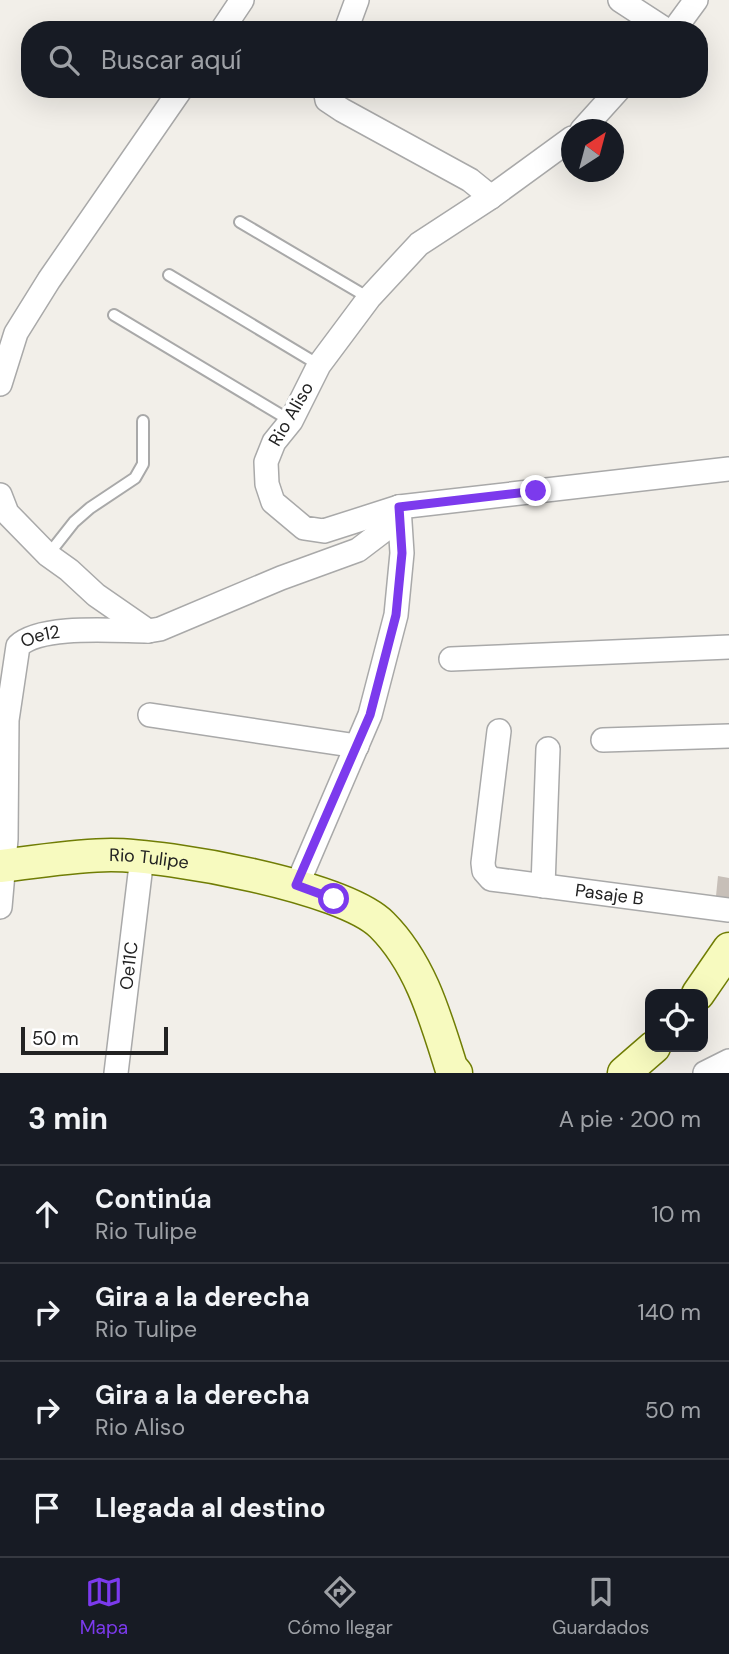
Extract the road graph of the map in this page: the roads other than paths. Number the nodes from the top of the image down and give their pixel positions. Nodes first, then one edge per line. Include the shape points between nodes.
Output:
1 (242, 0) edge
2 (357, 0) edge
3 (620, 0) edge
4 (696, 0) edge
5 (228, 21) edge
6 (349, 21) edge
7 (652, 21) edge
8 (681, 21) edge
9 (175, 98) edge
10 (327, 98) edge
11 (612, 98) edge
12 (592, 119) edge
13 (561, 146) edge
14 (491, 197) junction
15 (240, 222) dead end
16 (169, 275) dead end
17 (369, 298) junction
18 (114, 315) dead end
19 (8, 335) edge
20 (319, 365) junction
21 (0, 384) edge
22 (143, 421) dead end
23 (291, 421) junction
24 (729, 469) edge
25 (0, 495) edge
26 (399, 507) junction
27 (48, 555) junction
28 (154, 630) junction
29 (729, 646) edge
30 (451, 659) dead end
31 (150, 715) dead end
32 (499, 730) dead end
33 (729, 736) edge
34 (603, 740) dead end
35 (357, 746) junction
36 (548, 749) dead end
37 (2, 852) edge
38 (142, 858) junction
39 (296, 885) junction
40 (543, 886) junction
41 (0, 906) edge
42 (729, 910) edge
43 (729, 949) edge
44 (701, 989) edge
45 (649, 1052) edge
46 (729, 1061) edge
47 (448, 1071) edge
48 (116, 1073) edge
49 (624, 1073) edge
50 (705, 1073) edge

1 - 5 street
2 - 6 street
3 - 7 street
4 - 8 street
9 - 19 street
10 - 14 street via 470,180
11 - 12 street
13 - 14 street, Rio Aliso
14 - 17 street, Rio Aliso via 419,244
15 - 17 lane
16 - 20 lane
17 - 20 street, Rio Aliso
18 - 23 lane
19 - 21 street
20 - 23 street, Rio Aliso
22 - 27 lane via 143,464 135,478 90,508
23 - 26 street, Rio Aliso via 274,442 266,462 273,502 286,514 304,528 324,531
24 - 26 street, Rio Aliso
25 - 27 street via 7,513
26 - 28 street via 383,531 358,550
26 - 35 street via 402,553 396,615 370,715
27 - 28 street via 96,595
28 - 37 street, Oe12 via 74,630 32,636 18,646 7,720
29 - 30 street
31 - 35 street
32 - 40 street, Pasaje B via 484,871 491,880
33 - 34 street
35 - 39 street
36 - 40 street
37 - 38 main road, Rio Tulipe
37 - 41 street, Oe12
38 - 39 main road, Rio Tulipe
38 - 48 street, Oe11C
39 - 47 main road, Rio Tulipe via 355,907 383,926 406,954 437,1020
40 - 42 street, Pasaje B
43 - 44 main road
45 - 49 main road
46 - 50 street

